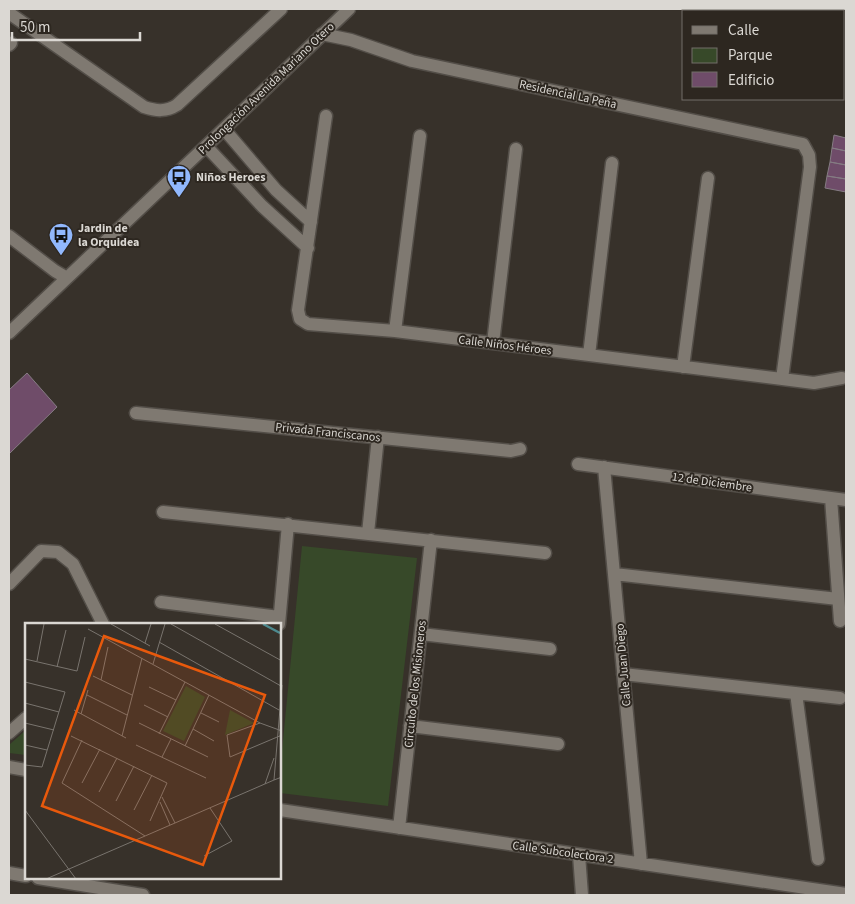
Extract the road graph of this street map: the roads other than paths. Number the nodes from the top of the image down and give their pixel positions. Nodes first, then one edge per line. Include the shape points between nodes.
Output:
1 (281, 9) edge
2 (349, 9) edge
3 (9, 13) edge
4 (322, 34) junction
5 (326, 116) dead end
6 (224, 129) junction
7 (420, 136) dead end
8 (206, 146) junction
9 (516, 149) dead end
10 (612, 163) dead end
11 (708, 178) dead end
12 (311, 222) junction
13 (9, 236) edge
14 (308, 248) junction
15 (67, 278) junction
16 (395, 331) junction
17 (9, 333) edge
18 (493, 343) junction
19 (589, 355) junction
20 (683, 366) junction
21 (842, 378) dead end
22 (782, 379) junction
23 (136, 413) dead end
24 (378, 437) junction
25 (520, 449) dead end
26 (578, 464) dead end
27 (604, 467) junction
28 (831, 498) junction
29 (846, 500) edge
30 (163, 512) dead end
31 (288, 524) junction
32 (368, 533) junction
33 (431, 540) junction
34 (545, 553) dead end
35 (614, 574) junction
36 (9, 584) edge
37 (838, 599) junction
38 (161, 602) dead end
39 (279, 621) edge
40 (840, 622) dead end
41 (102, 623) edge
42 (421, 634) junction
43 (550, 649) dead end
44 (623, 674) junction
45 (796, 693) junction
46 (840, 698) dead end
47 (25, 719) edge
48 (410, 726) junction
49 (9, 733) edge
50 (558, 744) dead end
51 (9, 767) edge
52 (25, 770) edge
53 (281, 810) edge
54 (399, 828) junction
55 (579, 855) junction
56 (818, 859) dead end
57 (641, 864) junction
58 (9, 873) edge
59 (25, 876) edge
60 (44, 879) edge
61 (846, 894) edge
62 (143, 895) edge
63 (582, 895) edge

1 - 3 street via 168,110 144,107
2 - 4 street, Prolongación Avenida Mariano Otero
4 - 6 street, Prolongación Avenida Mariano Otero
4 - 22 street, Residencial La Peña via 412,60 803,144 809,155 810,167
5 - 12 street, Calle Niños Héroes
6 - 8 street, Prolongación Avenida Mariano Otero
6 - 12 street via 276,190
7 - 16 street
8 - 14 street via 262,206
8 - 15 street, Prolongación Avenida Mariano Otero
9 - 18 street
10 - 19 street
11 - 20 street
12 - 14 street, Calle Niños Héroes
13 - 15 street
14 - 16 street, Calle Niños Héroes via 298,310 300,319 308,324
15 - 17 street, Prolongación Avenida Mariano Otero
16 - 18 street, Calle Niños Héroes
18 - 19 street, Calle Niños Héroes
19 - 20 street, Calle Niños Héroes
20 - 22 street, Calle Niños Héroes
21 - 22 street, Calle Niños Héroes via 814,383
23 - 24 street, Privada Franciscanos
24 - 25 street, Privada Franciscanos via 511,452
24 - 32 street
26 - 27 street, 12 de Diciembre
27 - 28 street, 12 de Diciembre
27 - 35 street, Calle Juan Diego
28 - 29 street, 12 de Diciembre
28 - 37 street
30 - 31 street
31 - 32 street
31 - 39 street
32 - 33 street
33 - 34 street
33 - 42 street, Circuito de los Misioneros
35 - 37 street
35 - 44 street, Calle Juan Diego
36 - 41 street via 41,551 58,552 73,564
37 - 40 street
38 - 39 street
42 - 43 street
42 - 48 street, Circuito de los Misioneros
44 - 45 street
44 - 57 street, Calle Juan Diego
45 - 46 street
45 - 56 street
47 - 49 street
48 - 50 street
48 - 54 street, Circuito de los Misioneros
51 - 52 street
53 - 54 street, Calle Subcolectora 2
54 - 55 street, Calle Subcolectora 2
55 - 57 street, Calle Subcolectora 2
55 - 63 street
57 - 61 street, Calle Subcolectora 2
58 - 59 street
60 - 62 street

